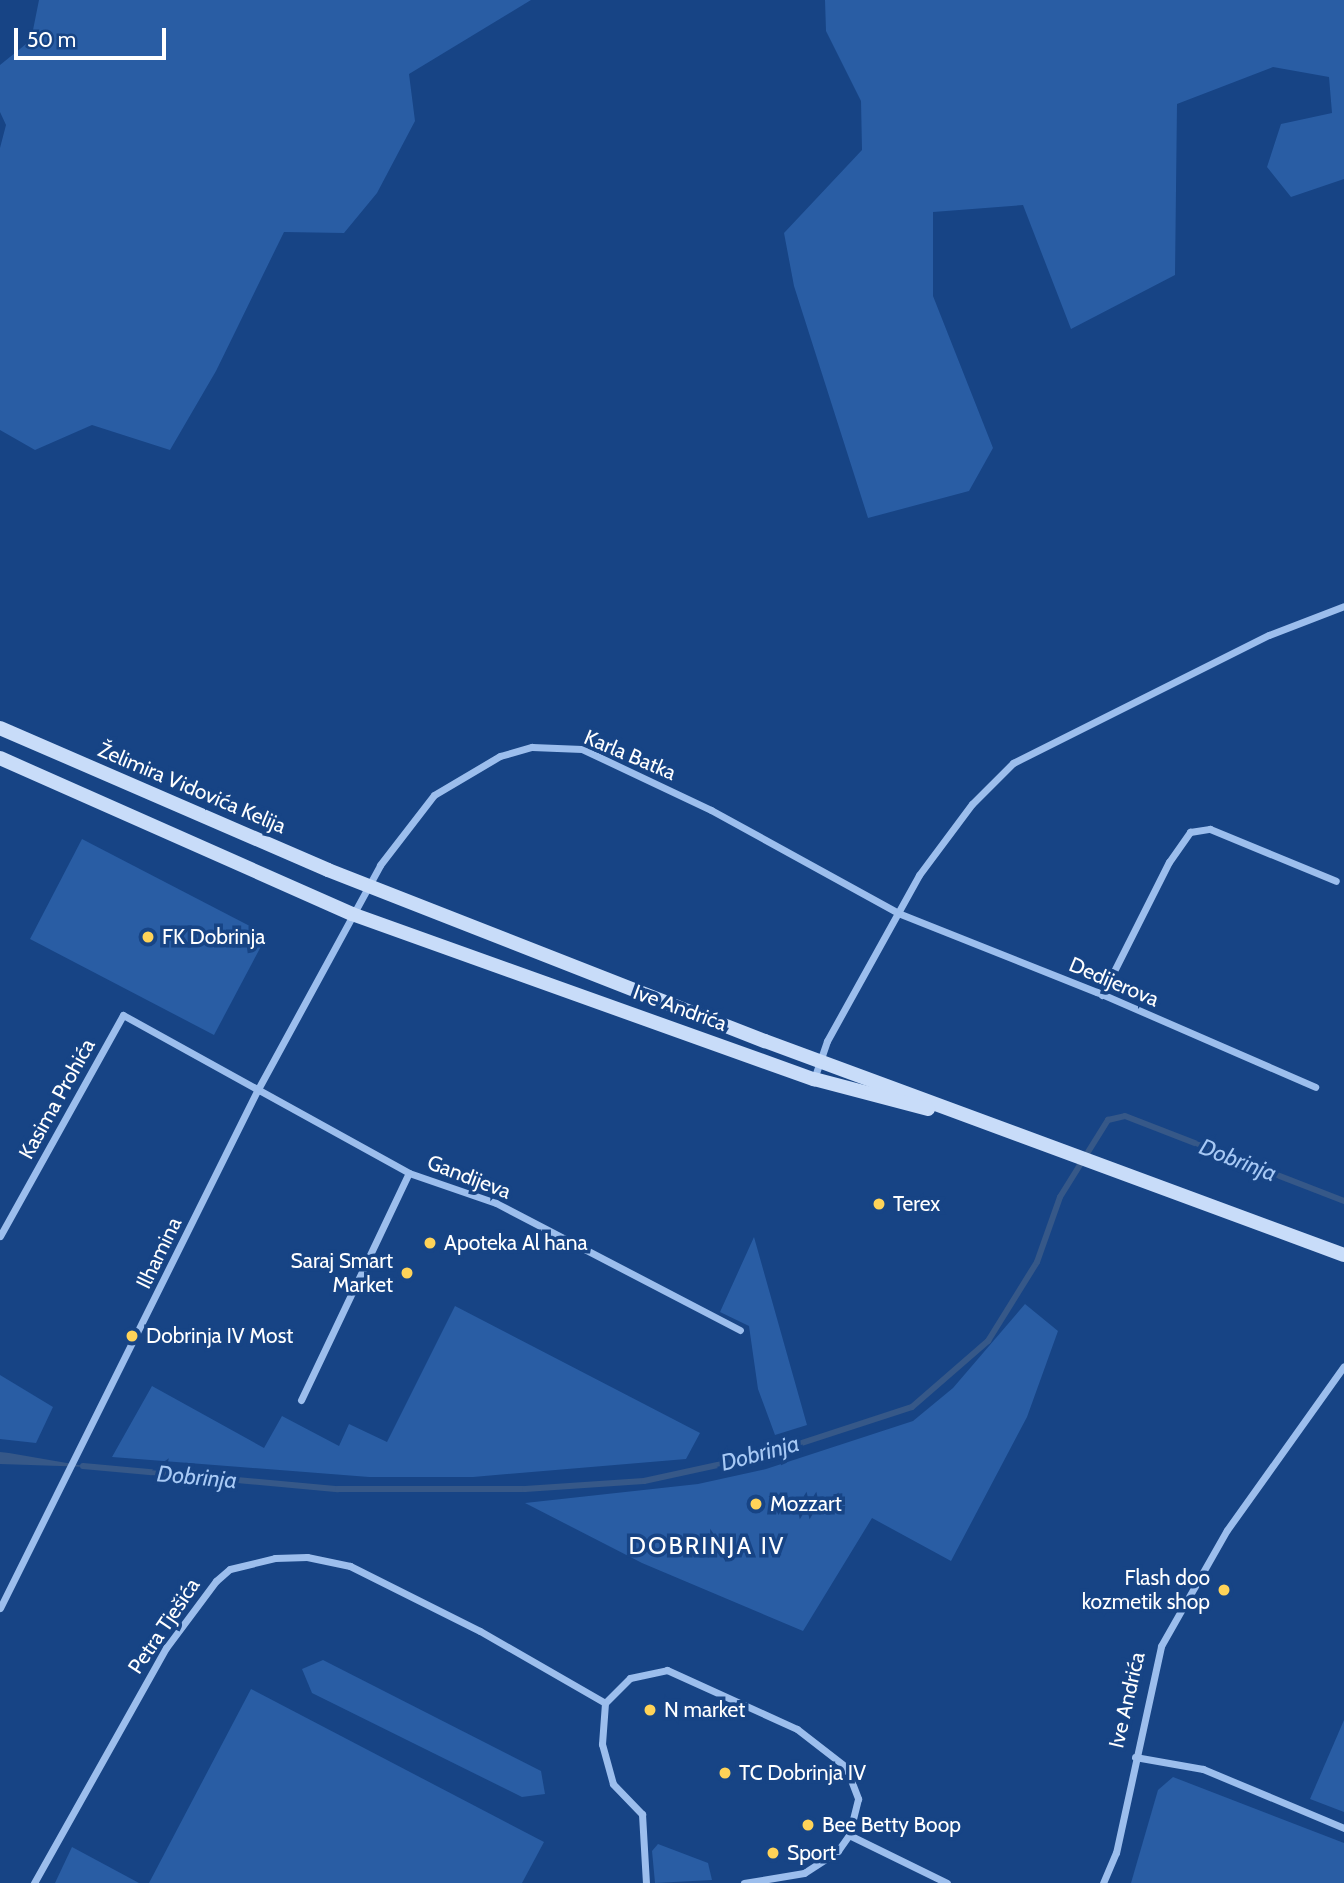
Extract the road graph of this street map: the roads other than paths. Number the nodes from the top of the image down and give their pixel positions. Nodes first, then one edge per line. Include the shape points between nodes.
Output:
1 (1344, 606) edge
2 (0, 728) edge
3 (0, 758) edge
4 (1336, 881) dead end
5 (369, 886) junction
6 (898, 913) junction
7 (352, 914) junction
8 (1102, 995) junction
9 (821, 1060) junction
10 (814, 1079) junction
11 (1315, 1087) dead end
12 (257, 1091) junction
13 (997, 1127) junction
14 (410, 1173) junction
15 (0, 1236) edge
16 (1344, 1255) edge
17 (740, 1330) dead end
18 (1344, 1366) edge
19 (301, 1400) dead end
20 (0, 1608) edge
21 (605, 1703) junction
22 (1135, 1757) junction
23 (1344, 1828) edge
24 (849, 1835) junction
25 (34, 1883) edge
26 (646, 1883) edge
27 (744, 1883) edge
28 (947, 1883) edge
29 (1103, 1883) edge

1 - 6 street via 1269,635 1013,763 946,835
2 - 5 main road, Želimira Vidovića Kelija
3 - 7 main road
4 - 8 street via 1210,829 1190,832 1169,862
5 - 6 street, Karla Batka via 434,795 500,756 532,747 559,747 582,749 712,810
5 - 7 street, Karla Batka
5 - 9 main road, Ive Andrića
6 - 8 street, Dedijerova
6 - 9 street
7 - 10 main road, Ive Andrića
7 - 12 street, Ilhamina
8 - 11 street, Dedijerova
9 - 10 street
9 - 13 main road, Ive Andrića
10 - 13 main road, Ive Andrića
12 - 14 street
12 - 15 street, Kasima Prohića via 123,1015
12 - 20 street, Ilhamina
13 - 16 main road, Ive Andrića
14 - 17 street, Gandijeva via 496,1203
14 - 19 street, Gandijeva
18 - 22 street, Ive Andrića via 1227,1530 1177,1616 1153,1672
21 - 24 street via 630,1678 667,1670 797,1729 831,1752 852,1776 858,1799
21 - 25 street, Petra Tješića via 480,1631 350,1566 285,1558 230,1569 166,1648
21 - 26 street via 601,1728 608,1771 621,1797 642,1814
22 - 23 street via 1203,1769
22 - 29 street, Ive Andrića via 1116,1853
24 - 27 street via 838,1851 804,1873
24 - 28 street

